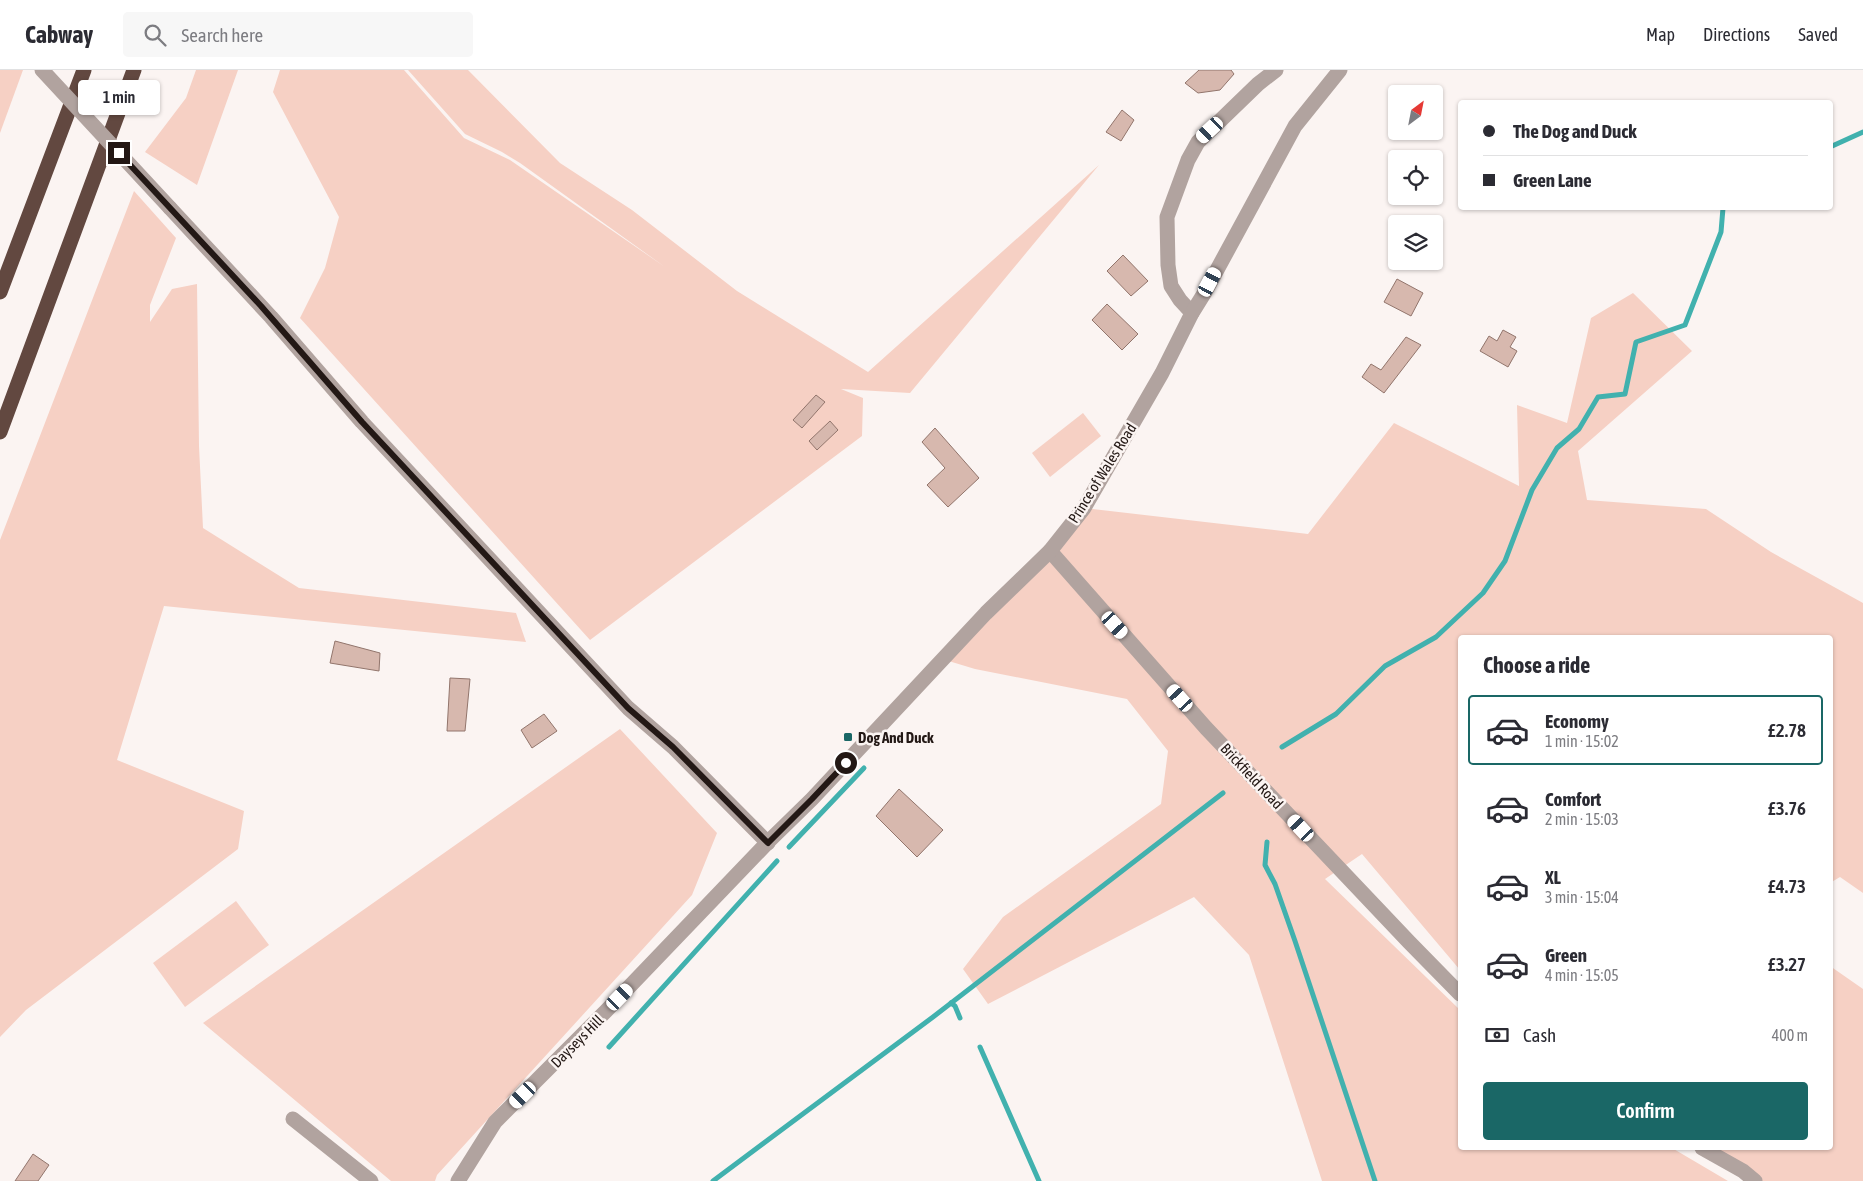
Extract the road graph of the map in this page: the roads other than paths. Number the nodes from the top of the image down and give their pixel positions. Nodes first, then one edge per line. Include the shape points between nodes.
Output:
1 (42, 70) edge
2 (84, 70) edge
3 (134, 70) edge
4 (1276, 70) edge
5 (1340, 70) edge
6 (0, 292) edge
7 (1192, 313) junction
8 (0, 432) edge
9 (1050, 551) junction
10 (768, 843) junction
11 (1458, 992) edge
12 (293, 1118) dead end
13 (1706, 1150) edge
14 (371, 1181) edge
15 (458, 1181) edge
16 (1755, 1181) edge

1 - 10 street, bridge via 628,708 673,747
2 - 6 highway
3 - 8 highway
4 - 7 street via 1198,142 1167,217 1171,286
5 - 7 street, Prince of Wales Road via 1295,126
7 - 9 street, Prince of Wales Road via 1162,373 1084,508
9 - 10 street, Prince of Wales Road via 986,613
9 - 11 street, Brickfield Road via 1206,728
10 - 15 street, Dayseys Hill via 495,1122
12 - 14 street
13 - 16 street

